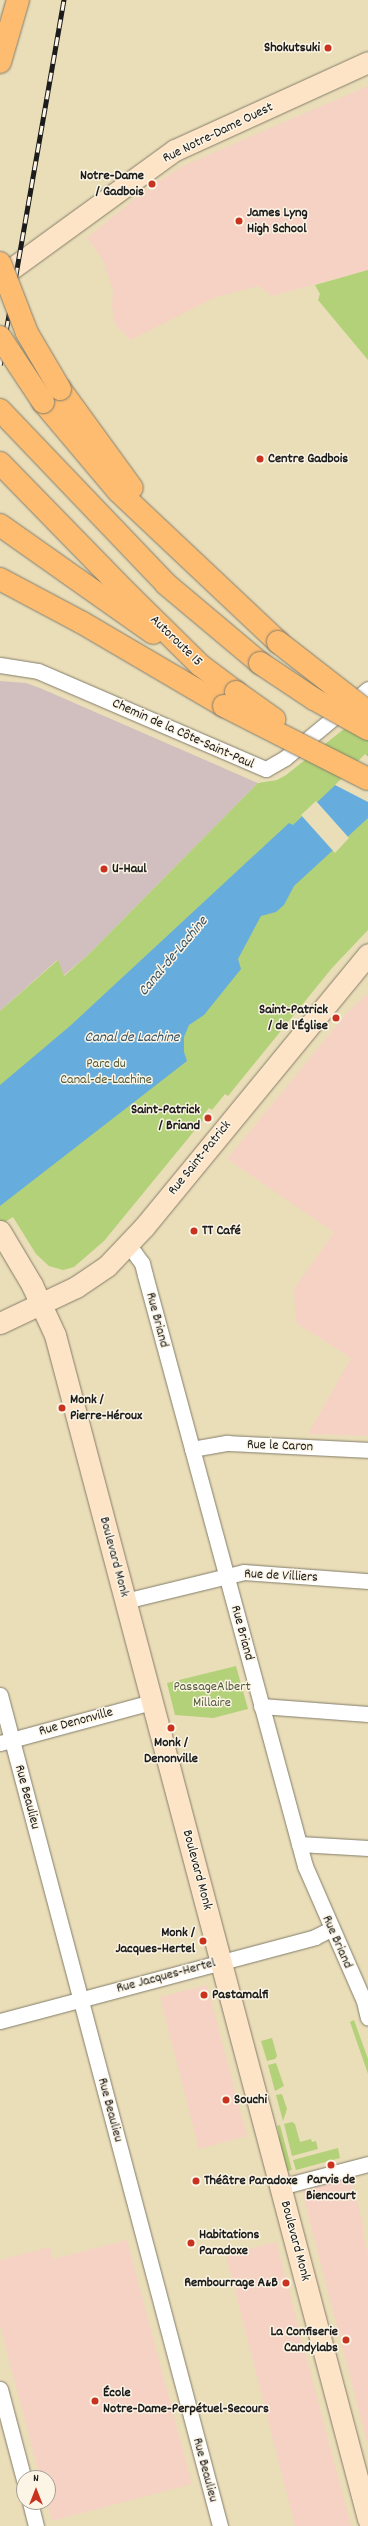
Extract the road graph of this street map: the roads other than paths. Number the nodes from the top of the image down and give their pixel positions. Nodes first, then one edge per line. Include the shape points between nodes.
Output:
1 (18, 0) edge
2 (0, 62) edge
3 (368, 62) edge
4 (0, 263) edge
5 (0, 277) edge
6 (0, 337) edge
7 (0, 410) edge
8 (4, 467) edge
9 (0, 525) edge
10 (182, 552) junction
11 (0, 579) edge
12 (0, 665) edge
13 (200, 665) junction
14 (368, 689) edge
15 (230, 699) junction
16 (368, 712) edge
17 (368, 730) edge
18 (368, 779) edge
19 (368, 954) edge
20 (0, 1231) edge
21 (128, 1244) junction
22 (42, 1304) junction
23 (0, 1323) edge
24 (192, 1450) junction
25 (368, 1450) edge
26 (227, 1576) junction
27 (368, 1581) edge
28 (125, 1601) junction
29 (0, 1695) edge
30 (152, 1702) junction
31 (261, 1706) junction
32 (368, 1714) edge
33 (6, 1741) edge
34 (299, 1844) junction
35 (368, 1848) edge
36 (331, 1929) junction
37 (221, 1962) junction
38 (363, 1988) edge
39 (81, 1999) junction
40 (368, 2018) edge
41 (0, 2020) edge
42 (368, 2164) edge
43 (280, 2187) junction
44 (0, 2389) edge
45 (21, 2470) edge
46 (32, 2510) edge
47 (368, 2519) edge
48 (36, 2526) edge
49 (220, 2526) edge

1 - 2 highway
3 - 5 street, Rue Notre-Dame Ouest via 169,154
4 - 10 highway, bridge via 27,333 60,389
6 - 10 highway, bridge via 43,402 118,491
7 - 17 highway, bridge via 161,579 260,663
8 - 13 highway, Autoroute 15
9 - 13 highway
10 - 16 highway, bridge via 278,642
11 - 15 highway
12 - 14 street, Chemin de la Côte-Saint-Paul via 38,671 266,769 285,758
13 - 15 highway, Autoroute 15
15 - 18 highway, bridge
19 - 21 street, Rue Saint-Patrick
20 - 22 street, Boulevard Monk
21 - 22 street, Rue Saint-Patrick via 94,1275
21 - 24 street, Rue Briand via 142,1263
22 - 23 street, Rue Saint-Patrick
22 - 28 street, Boulevard Monk via 55,1335
24 - 25 street, Rue le Caron via 227,1444
24 - 26 street, Rue Briand
26 - 27 street, Rue de Villiers via 244,1572
26 - 28 street, Rue de Villiers
26 - 31 street, Rue Briand
28 - 30 street, Boulevard Monk
29 - 33 street, Rue Beaulieu
30 - 33 street, Rue Denonville
30 - 37 street, Boulevard Monk
31 - 32 street
31 - 34 street, Rue Briand
33 - 39 street, Rue Beaulieu
34 - 35 street
34 - 36 street, Rue Briand via 314,1890
36 - 37 street, Rue Jacques-Hertel via 315,1937
36 - 38 street, Rue Briand
37 - 39 street, Rue Jacques-Hertel
37 - 43 street, Boulevard Monk
38 - 40 street, Rue Briand
39 - 41 street, Rue Jacques-Hertel
39 - 49 street, Rue Beaulieu
42 - 43 street
43 - 47 street, Boulevard Monk
44 - 45 street
46 - 48 street

